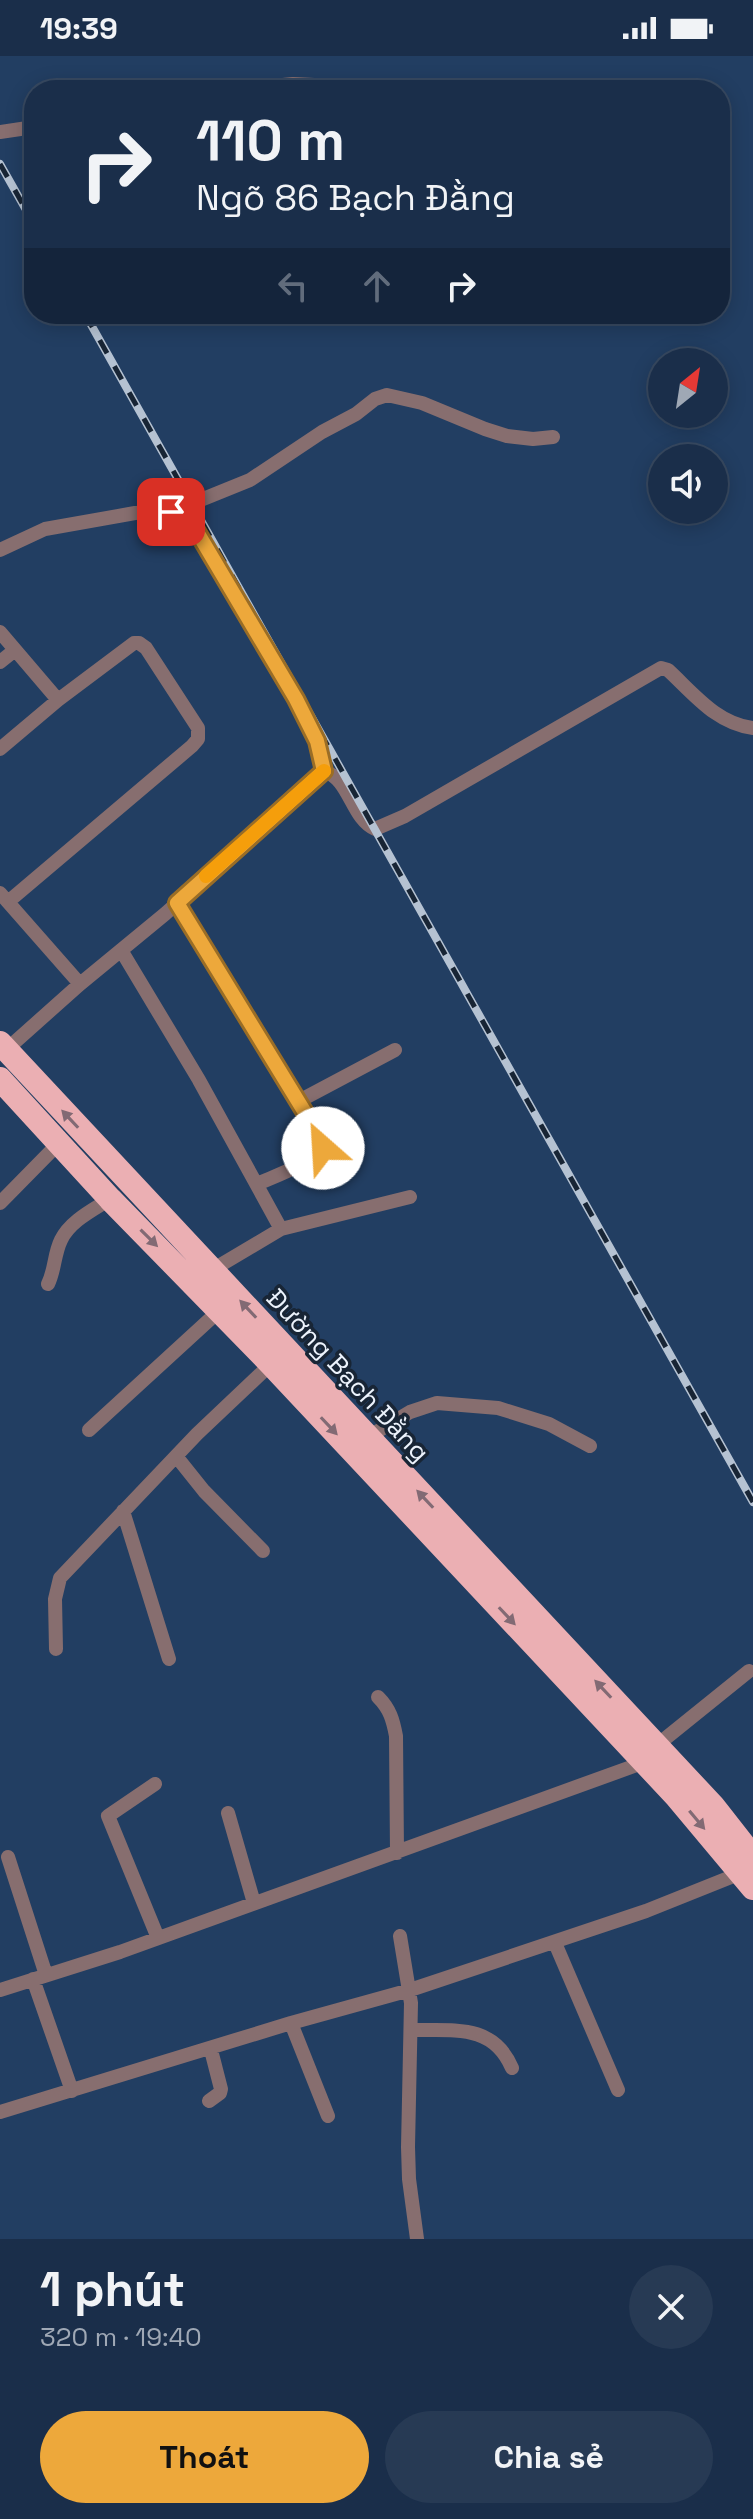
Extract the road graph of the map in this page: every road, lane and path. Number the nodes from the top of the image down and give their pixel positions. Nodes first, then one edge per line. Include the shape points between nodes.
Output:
1 (24, 128) edge
2 (0, 132) edge
3 (553, 437) dead end
4 (171, 512) junction
5 (0, 550) edge
6 (0, 632) edge
7 (15, 650) junction
8 (0, 662) edge
9 (58, 700) junction
10 (753, 728) edge
11 (0, 749) edge
12 (324, 771) junction
13 (4, 897) edge
14 (177, 903) junction
15 (121, 950) junction
16 (80, 984) junction
17 (3, 1047) edge
18 (395, 1050) dead end
19 (0, 1079) edge
20 (299, 1101) junction
21 (59, 1143) junction
22 (257, 1184) junction
23 (410, 1197) dead end
24 (110, 1199) junction
25 (0, 1203) edge
26 (281, 1229) junction
27 (212, 1270) junction
28 (48, 1284) dead end
29 (220, 1310) junction
30 (271, 1364) junction
31 (89, 1430) dead end
32 (368, 1437) junction
33 (590, 1446) dead end
34 (176, 1456) junction
35 (123, 1511) junction
36 (263, 1551) dead end
37 (56, 1649) dead end
38 (169, 1659) dead end
39 (749, 1671) dead end
40 (378, 1697) dead end
41 (650, 1754) junction
42 (155, 1784) dead end
43 (228, 1813) dead end
44 (397, 1853) junction
45 (8, 1857) dead end
46 (749, 1872) edge
47 (254, 1903) junction
48 (400, 1936) dead end
49 (158, 1938) junction
50 (555, 1943) junction
51 (40, 1977) junction
52 (0, 1990) edge
53 (410, 1990) junction
54 (291, 2023) junction
55 (411, 2030) junction
56 (211, 2050) junction
57 (512, 2068) dead end
58 (618, 2090) dead end
59 (72, 2091) junction
60 (209, 2101) dead end
61 (0, 2112) edge
62 (328, 2116) dead end
63 (417, 2239) edge

1 - 2 street
3 - 4 street via 507,436 387,395 250,480
4 - 5 street via 67,524 32,533
4 - 12 street via 196,530 253,624 317,741
6 - 7 street
7 - 8 street
7 - 9 street
9 - 11 street
9 - 13 street via 139,643 198,728 198,739
10 - 12 street via 725,720 664,668 375,829 336,778
12 - 14 street
13 - 16 street
14 - 15 street
14 - 20 street
15 - 16 street
15 - 22 street
16 - 17 street
27 -> 17 highway, Đường Bạch Đằng
18 - 20 street
19 - 21 highway, Đường Bạch Đằng
20 - 22 street via 323,1148
21 - 24 highway, Đường Bạch Đằng
21 - 25 street
22 - 26 street
23 - 26 street
24 - 28 street via 66,1231
24 -> 29 highway, Đường Bạch Đằng
26 - 27 street
32 -> 27 highway, Đường Bạch Đằng
29 - 30 highway, Đường Bạch Đằng
29 - 31 street
30 - 34 street
30 -> 41 highway, Đường Bạch Đằng
32 - 33 street via 437,1403 521,1414
41 -> 32 highway, Đường Bạch Đằng
34 - 35 street
34 - 36 street
35 - 37 street via 60,1578
35 - 38 street
39 - 41 street
40 - 44 street via 388,1707 396,1736
41 - 44 street
41 - 46 highway via 713,1806
42 - 49 street via 108,1818
43 - 47 street
44 - 47 street
45 - 51 street
46 - 50 street
47 - 49 street
48 - 53 street
49 - 51 street
50 - 53 street
50 - 58 street
51 - 52 street
51 - 59 street
53 - 54 street
53 - 55 street
54 - 56 street
54 - 62 street
55 - 57 street via 471,2032 488,2038 506,2054
55 - 63 street via 408,2147
56 - 59 street
56 - 60 street via 221,2089
59 - 61 street

